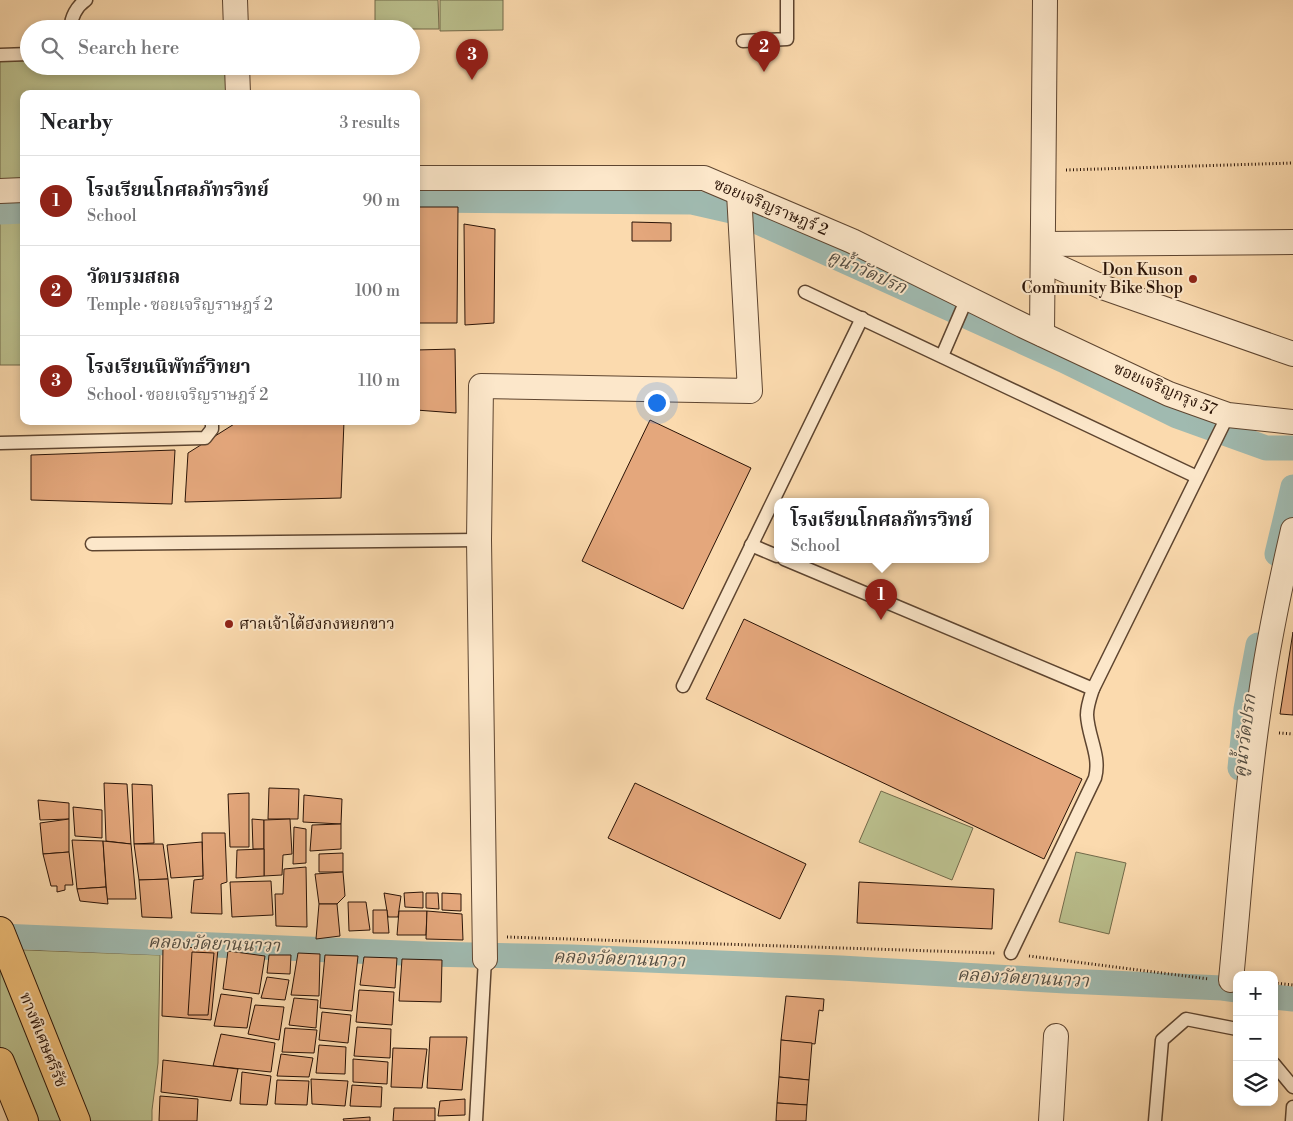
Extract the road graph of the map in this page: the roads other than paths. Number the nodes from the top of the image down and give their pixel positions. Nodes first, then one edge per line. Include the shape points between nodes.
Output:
1 (86, 0) edge
2 (235, 0) edge
3 (786, 0) edge
4 (1045, 0) edge
5 (72, 20) edge
6 (236, 20) edge
7 (743, 41) dead end
8 (20, 54) edge
9 (0, 55) edge
10 (237, 75) edge
11 (238, 90) edge
12 (420, 178) edge
13 (20, 190) edge
14 (0, 191) edge
15 (740, 199) junction
16 (1293, 242) edge
17 (1043, 252) junction
18 (805, 292) dead end
19 (966, 302) junction
20 (862, 318) junction
21 (1042, 334) junction
22 (1293, 354) edge
23 (942, 356) junction
24 (1226, 418) junction
25 (1293, 422) edge
26 (212, 425) edge
27 (0, 443) edge
28 (1198, 477) junction
29 (775, 498) edge
30 (774, 500) edge
31 (1293, 530) edge
32 (479, 540) junction
33 (92, 544) dead end
34 (752, 545) junction
35 (774, 555) edge
36 (794, 563) edge
37 (683, 686) dead end
38 (1093, 689) junction
39 (0, 930) edge
40 (1011, 953) road end
41 (485, 959) joint
42 (1232, 980) dead end
43 (1233, 1028) edge
44 (1056, 1036) dead end
45 (0, 1062) edge
46 (1278, 1069) edge
47 (1293, 1087) edge
48 (1293, 1107) edge
49 (24, 1121) edge
50 (76, 1121) edge
51 (476, 1121) edge
52 (1051, 1121) edge
53 (1155, 1121) edge
54 (1292, 1121) edge

1 - 5 lane via 80,4
2 - 6 street
3 - 7 lane via 787,39
4 - 17 street
8 - 9 lane
10 - 11 street
12 - 15 street, ซอยเจริญราษฎร์ 2 via 704,178
13 - 14 street
15 - 19 street, ซอยเจริญราษฎร์ 2 via 852,241
15 - 32 street via 750,391 481,386
16 - 17 street
17 - 21 street
17 - 22 street via 1102,287
18 - 20 lane
19 - 21 street, ซอยเจริญราษฎร์ 2
19 - 23 lane
20 - 23 lane
20 - 29 lane
21 - 24 street, ซอยเจริญกรุง 57
23 - 28 lane
24 - 25 street, ซอยเจริญกรุง 57
24 - 28 lane
26 - 27 lane via 205,438
28 - 38 lane
30 - 34 lane
31 - 42 street via 1260,701
32 - 33 lane
32 - 41 street
34 - 35 lane
34 - 37 lane
36 - 38 lane
38 - 40 lane via 1087,714 1096,757 1096,778
39 - 50 highway, ทางพิเศษศรีรัช
41 - 51 lane
43 - 53 lane via 1186,1019 1162,1040
44 - 52 street
45 - 49 highway
46 - 47 lane
48 - 54 lane

